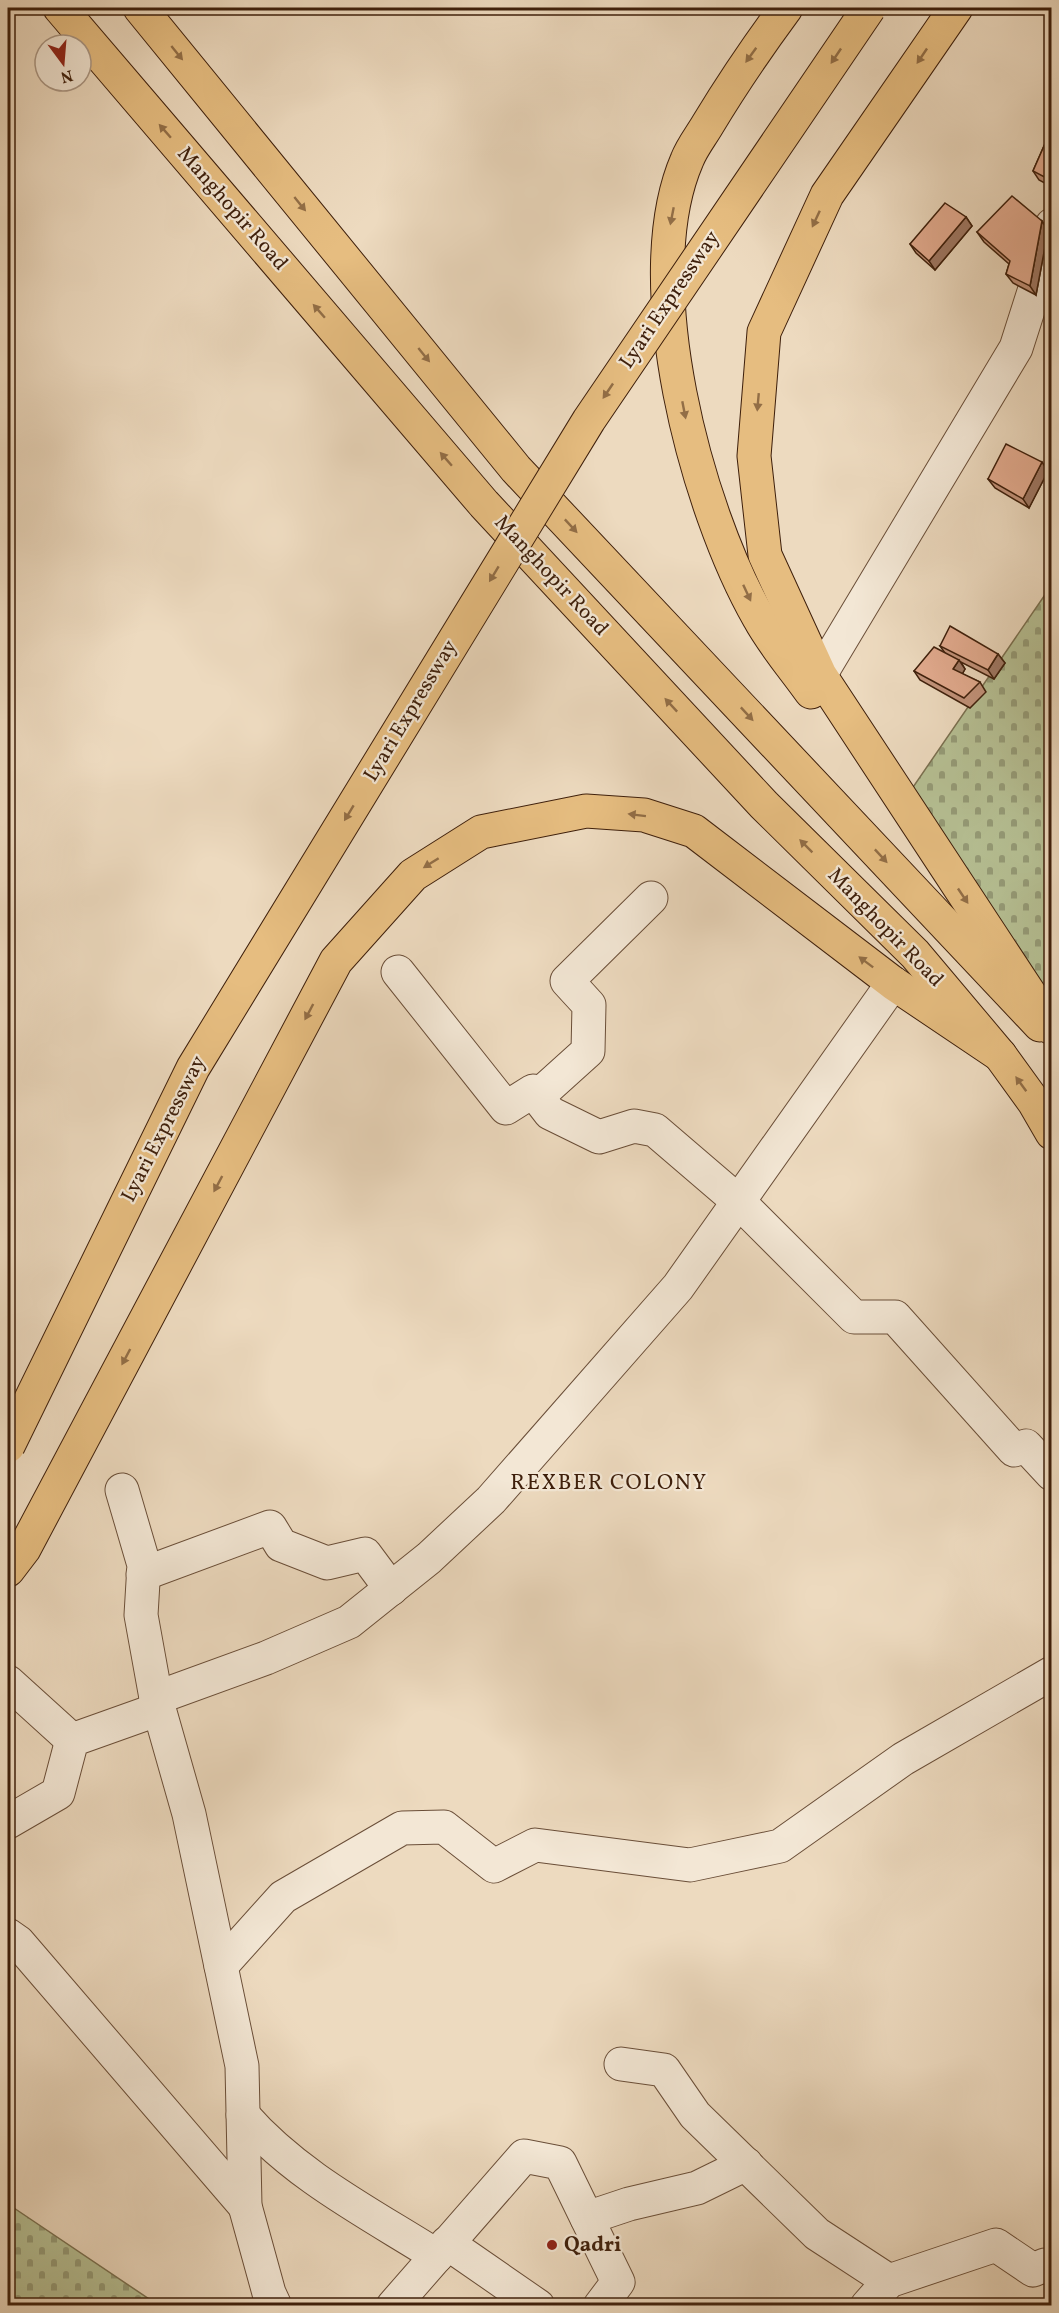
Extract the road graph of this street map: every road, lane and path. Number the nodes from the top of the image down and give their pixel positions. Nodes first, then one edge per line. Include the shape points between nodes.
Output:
1 (60, 8) edge
2 (140, 8) edge
3 (786, 8) edge
4 (869, 8) edge
5 (956, 8) edge
6 (1052, 225) edge
7 (820, 675) junction
8 (939, 860) junction
9 (651, 898) dead end
10 (398, 972) dead end
11 (893, 983) junction
12 (1052, 1028) edge
13 (1052, 1038) edge
14 (1000, 1055) junction
15 (537, 1097) junction
16 (1052, 1133) edge
17 (739, 1202) junction
18 (8, 1446) edge
19 (1052, 1474) edge
20 (122, 1490) dead end
21 (8, 1570) edge
22 (143, 1574) junction
23 (391, 1589) junction
24 (1052, 1673) edge
25 (8, 1682) edge
26 (158, 1703) junction
27 (72, 1740) junction
28 (10, 1817) edge
29 (8, 1935) edge
30 (221, 1966) junction
31 (621, 2064) dead end
32 (243, 2115) junction
33 (746, 2164) junction
34 (245, 2206) junction
35 (587, 2218) junction
36 (442, 2249) junction
37 (1052, 2269) edge
38 (889, 2281) junction
39 (275, 2306) edge
40 (393, 2306) edge
41 (538, 2306) edge
42 (600, 2306) edge
43 (867, 2306) edge

14 -> 1 main road, Manghopir Road via 915,954 764,805 484,504
2 -> 13 main road via 516,469
3 -> 8 main road via 735,78 687,160 671,218 666,283 688,435 709,509 759,619 896,812
4 -> 18 main road, Lyari Expressway, bridge via 589,420 193,1068
5 -> 7 main road via 827,195 764,332 754,456 765,555
6 - 7 street via 1016,348
7 - 8 main road
8 -> 12 main road
9 - 15 street via 567,981 589,1005 588,1051
10 - 15 street via 507,1108 532,1091
11 - 14 main road
11 - 17 street
11 -> 21 main road via 694,831 644,815 586,811 481,832 413,874 336,962 24,1549
16 -> 14 main road, Manghopir Road
15 - 17 street via 550,1113 599,1137 634,1126 655,1130
17 - 19 street via 854,1317 895,1317 1014,1450 1026,1446
17 - 23 street via 678,1287 491,1500
20 - 22 street via 144,1565
22 - 23 street via 270,1527 281,1545 327,1563 365,1554
22 - 26 street via 141,1615
23 - 26 street via 349,1622
24 - 30 street via 903,1760 780,1846 690,1865 535,1845 494,1866 444,1827 402,1828 283,1897
25 - 27 street
26 - 27 street
26 - 30 street via 189,1814
27 - 28 street via 58,1793
29 - 34 street
30 - 32 street via 242,2066
31 - 33 street via 664,2070 695,2115
32 - 34 street
32 - 36 street via 268,2144 300,2169
33 - 35 street via 698,2188
33 - 38 street via 817,2234
34 - 39 street
35 - 36 street via 560,2163 524,2156
35 - 42 street via 618,2282
36 - 40 street
36 - 41 street
37 - 38 street via 1045,2265 1033,2270 996,2245
38 - 43 street

